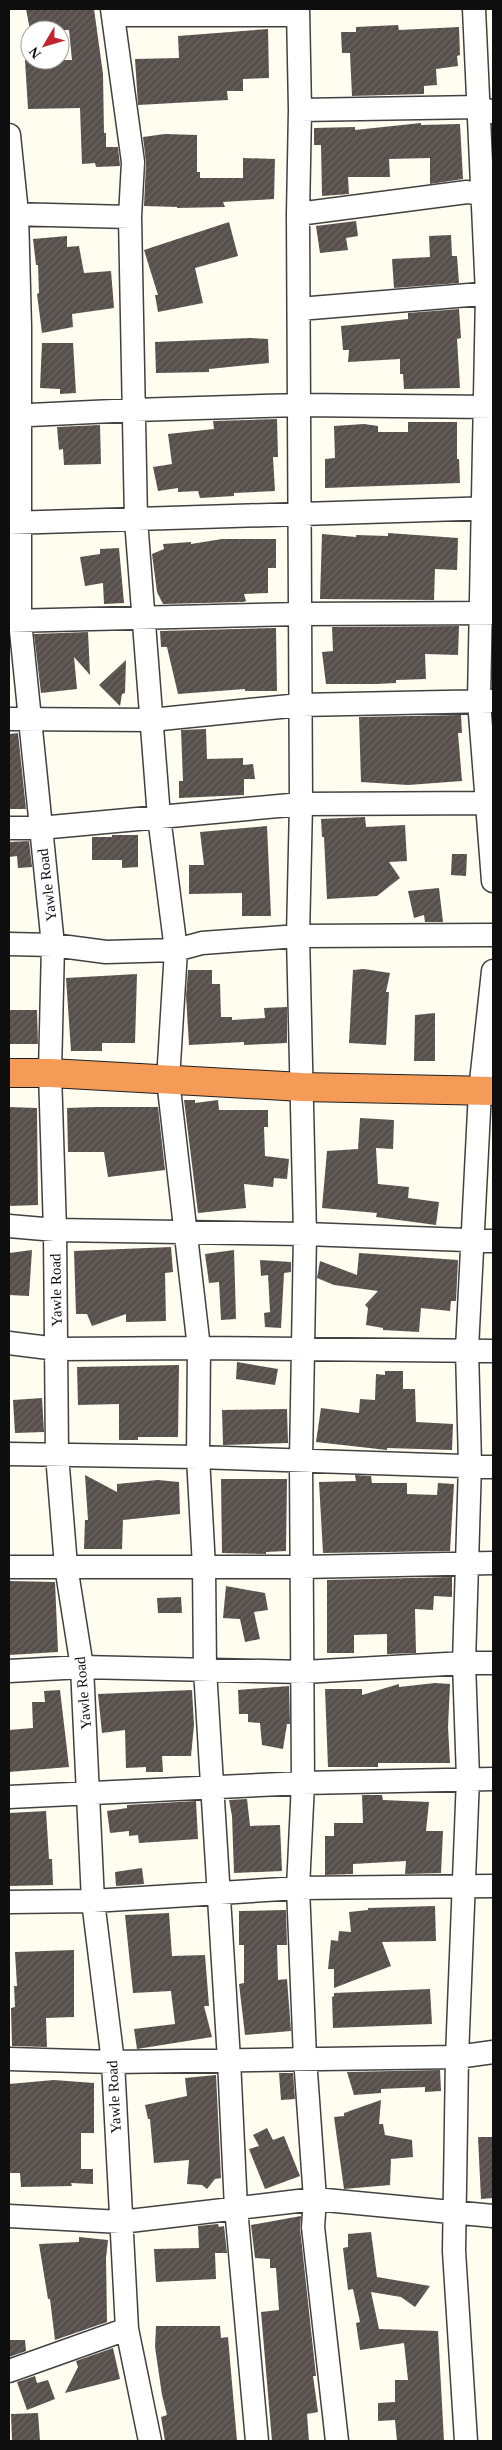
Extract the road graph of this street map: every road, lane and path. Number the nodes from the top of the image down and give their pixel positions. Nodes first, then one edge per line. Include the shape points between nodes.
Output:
1 (113, 12) edge
2 (298, 12) edge
3 (481, 12) edge
4 (196, 13) edge
5 (300, 110) junction
6 (486, 110) edge
7 (9, 135) edge
8 (488, 196) edge
9 (13, 214) edge
10 (298, 214) junction
11 (130, 217) junction
12 (490, 294) edge
13 (299, 309) junction
14 (14, 328) edge
15 (299, 405) junction
16 (489, 407) edge
17 (134, 410) junction
18 (14, 416) edge
19 (488, 508) edge
20 (298, 514) junction
21 (136, 520) junction
22 (14, 523) edge
23 (300, 614) junction
24 (487, 614) edge
25 (143, 618) junction
26 (14, 621) edge
27 (486, 701) edge
28 (300, 705) junction
29 (20, 718) edge
30 (151, 720) junction
31 (491, 803) edge
32 (301, 804) junction
33 (159, 817) junction
34 (9, 828) edge
35 (40, 828) junction
36 (493, 881) edge
37 (493, 935) edge
38 (298, 936) junction
39 (9, 944) edge
40 (54, 945) junction
41 (176, 950) junction
42 (493, 970) edge
43 (9, 1073) edge
44 (50, 1073) junction
45 (168, 1080) junction
46 (302, 1087) junction
47 (487, 1091) edge
48 (9, 1226) edge
49 (55, 1230) junction
50 (184, 1232) junction
51 (305, 1234) junction
52 (483, 1241) edge
53 (9, 1343) edge
54 (199, 1348) junction
55 (57, 1349) junction
56 (303, 1349) junction
57 (467, 1349) junction
58 (493, 1351) edge
59 (9, 1454) edge
60 (58, 1455) junction
61 (198, 1457) junction
62 (301, 1461) junction
63 (470, 1464) junction
64 (493, 1467) edge
65 (466, 1563) junction
66 (493, 1563) edge
67 (66, 1566) junction
68 (9, 1567) edge
69 (204, 1567) junction
70 (303, 1567) junction
71 (464, 1663) junction
72 (493, 1663) edge
73 (82, 1667) junction
74 (205, 1670) junction
75 (9, 1672) edge
76 (304, 1672) junction
77 (468, 1778) junction
78 (493, 1779) edge
79 (303, 1783) junction
80 (213, 1787) junction
81 (90, 1794) junction
82 (9, 1797) edge
83 (493, 1886) edge
84 (298, 1888) junction
85 (464, 1888) junction
86 (219, 1893) junction
87 (93, 1901) junction
88 (9, 1902) edge
89 (493, 2052) edge
90 (457, 2057) junction
91 (305, 2058) junction
92 (9, 2059) edge
93 (229, 2060) junction
94 (113, 2062) junction
95 (315, 2199) junction
96 (236, 2208) junction
97 (456, 2211) junction
98 (9, 2216) edge
99 (493, 2216) edge
100 (121, 2222) junction
101 (126, 2329) junction
102 (9, 2371) edge
103 (150, 2441) edge
104 (257, 2441) edge
105 (337, 2441) edge
106 (466, 2441) edge

1 - 4 street
1 - 11 street via 133,162
2 - 4 street
2 - 5 street
3 - 6 street
5 - 6 street
5 - 10 street
6 - 8 street
7 - 9 street, Yawle Road
8 - 10 street via 467,192
8 - 12 street
9 - 11 street
9 - 14 street, Yawle Road
10 - 13 street
11 - 17 street
12 - 13 street
12 - 16 street
13 - 15 street
14 - 18 street, Yawle Road
15 - 16 street
15 - 17 street
15 - 20 street
16 - 19 street
17 - 18 street
17 - 21 street
18 - 22 street, Yawle Road
19 - 20 street
19 - 24 street
20 - 21 street
20 - 23 street
21 - 22 street
21 - 25 street
22 - 26 street, Yawle Road
23 - 24 street
23 - 25 street
23 - 28 street
24 - 27 street
25 - 26 street
25 - 30 street
26 - 29 street, Yawle Road
27 - 28 street
27 - 31 street
28 - 30 street
28 - 32 street
29 - 30 street
29 - 35 street, Yawle Road
30 - 33 street
31 - 32 street
31 - 36 street
32 - 33 street
32 - 38 street
33 - 35 street
33 - 41 street
34 - 35 street
35 - 40 street, Yawle Road
37 - 38 street
38 - 41 street via 202,943
38 - 46 street
39 - 40 street
40 - 41 street via 106,952
40 - 44 street, Yawle Road
41 - 45 street
42 - 47 street
43 - 44 highway
44 - 45 highway
44 - 49 street, Yawle Road
45 - 46 highway
45 - 50 street
46 - 47 highway
46 - 51 street
47 - 52 street
48 - 49 street
49 - 50 street
49 - 55 street, Yawle Road
50 - 51 street
50 - 54 street
51 - 52 street
51 - 56 street
52 - 57 street
53 - 55 street
54 - 55 street
54 - 56 street
54 - 61 street
55 - 60 street, Yawle Road
56 - 57 street
56 - 62 street
57 - 58 street
57 - 63 street
59 - 60 street
60 - 61 street
60 - 67 street, Yawle Road
61 - 62 street
61 - 69 street
62 - 63 street
62 - 70 street
63 - 64 street
63 - 65 street
65 - 66 street
65 - 70 street
65 - 71 street
67 - 68 street
67 - 69 street
67 - 73 street, Yawle Road
69 - 70 street
69 - 74 street
70 - 76 street
71 - 72 street
71 - 76 street
71 - 77 street
73 - 74 street
73 - 75 street
73 - 81 street, Yawle Road
74 - 76 street
74 - 80 street
76 - 79 street
77 - 78 street
77 - 79 street
77 - 85 street
79 - 80 street
79 - 84 street
80 - 81 street
80 - 86 street
81 - 82 street
81 - 87 street, Yawle Road
83 - 85 street
84 - 85 street
84 - 86 street
84 - 91 street
85 - 90 street
86 - 87 street
86 - 93 street
87 - 88 street
87 - 94 street, Yawle Road
89 - 90 street
90 - 91 street
90 - 97 street
91 - 93 street
91 - 95 street
92 - 94 street
93 - 94 street
93 - 96 street
94 - 100 street, Yawle Road
95 - 96 street
95 - 97 street
95 - 105 street via 313,2227
96 - 100 street
96 - 104 street
97 - 99 street
97 - 106 street via 454,2251
98 - 100 street
100 - 101 street, Yawle Road
101 - 102 street
101 - 103 street, Yawle Road

